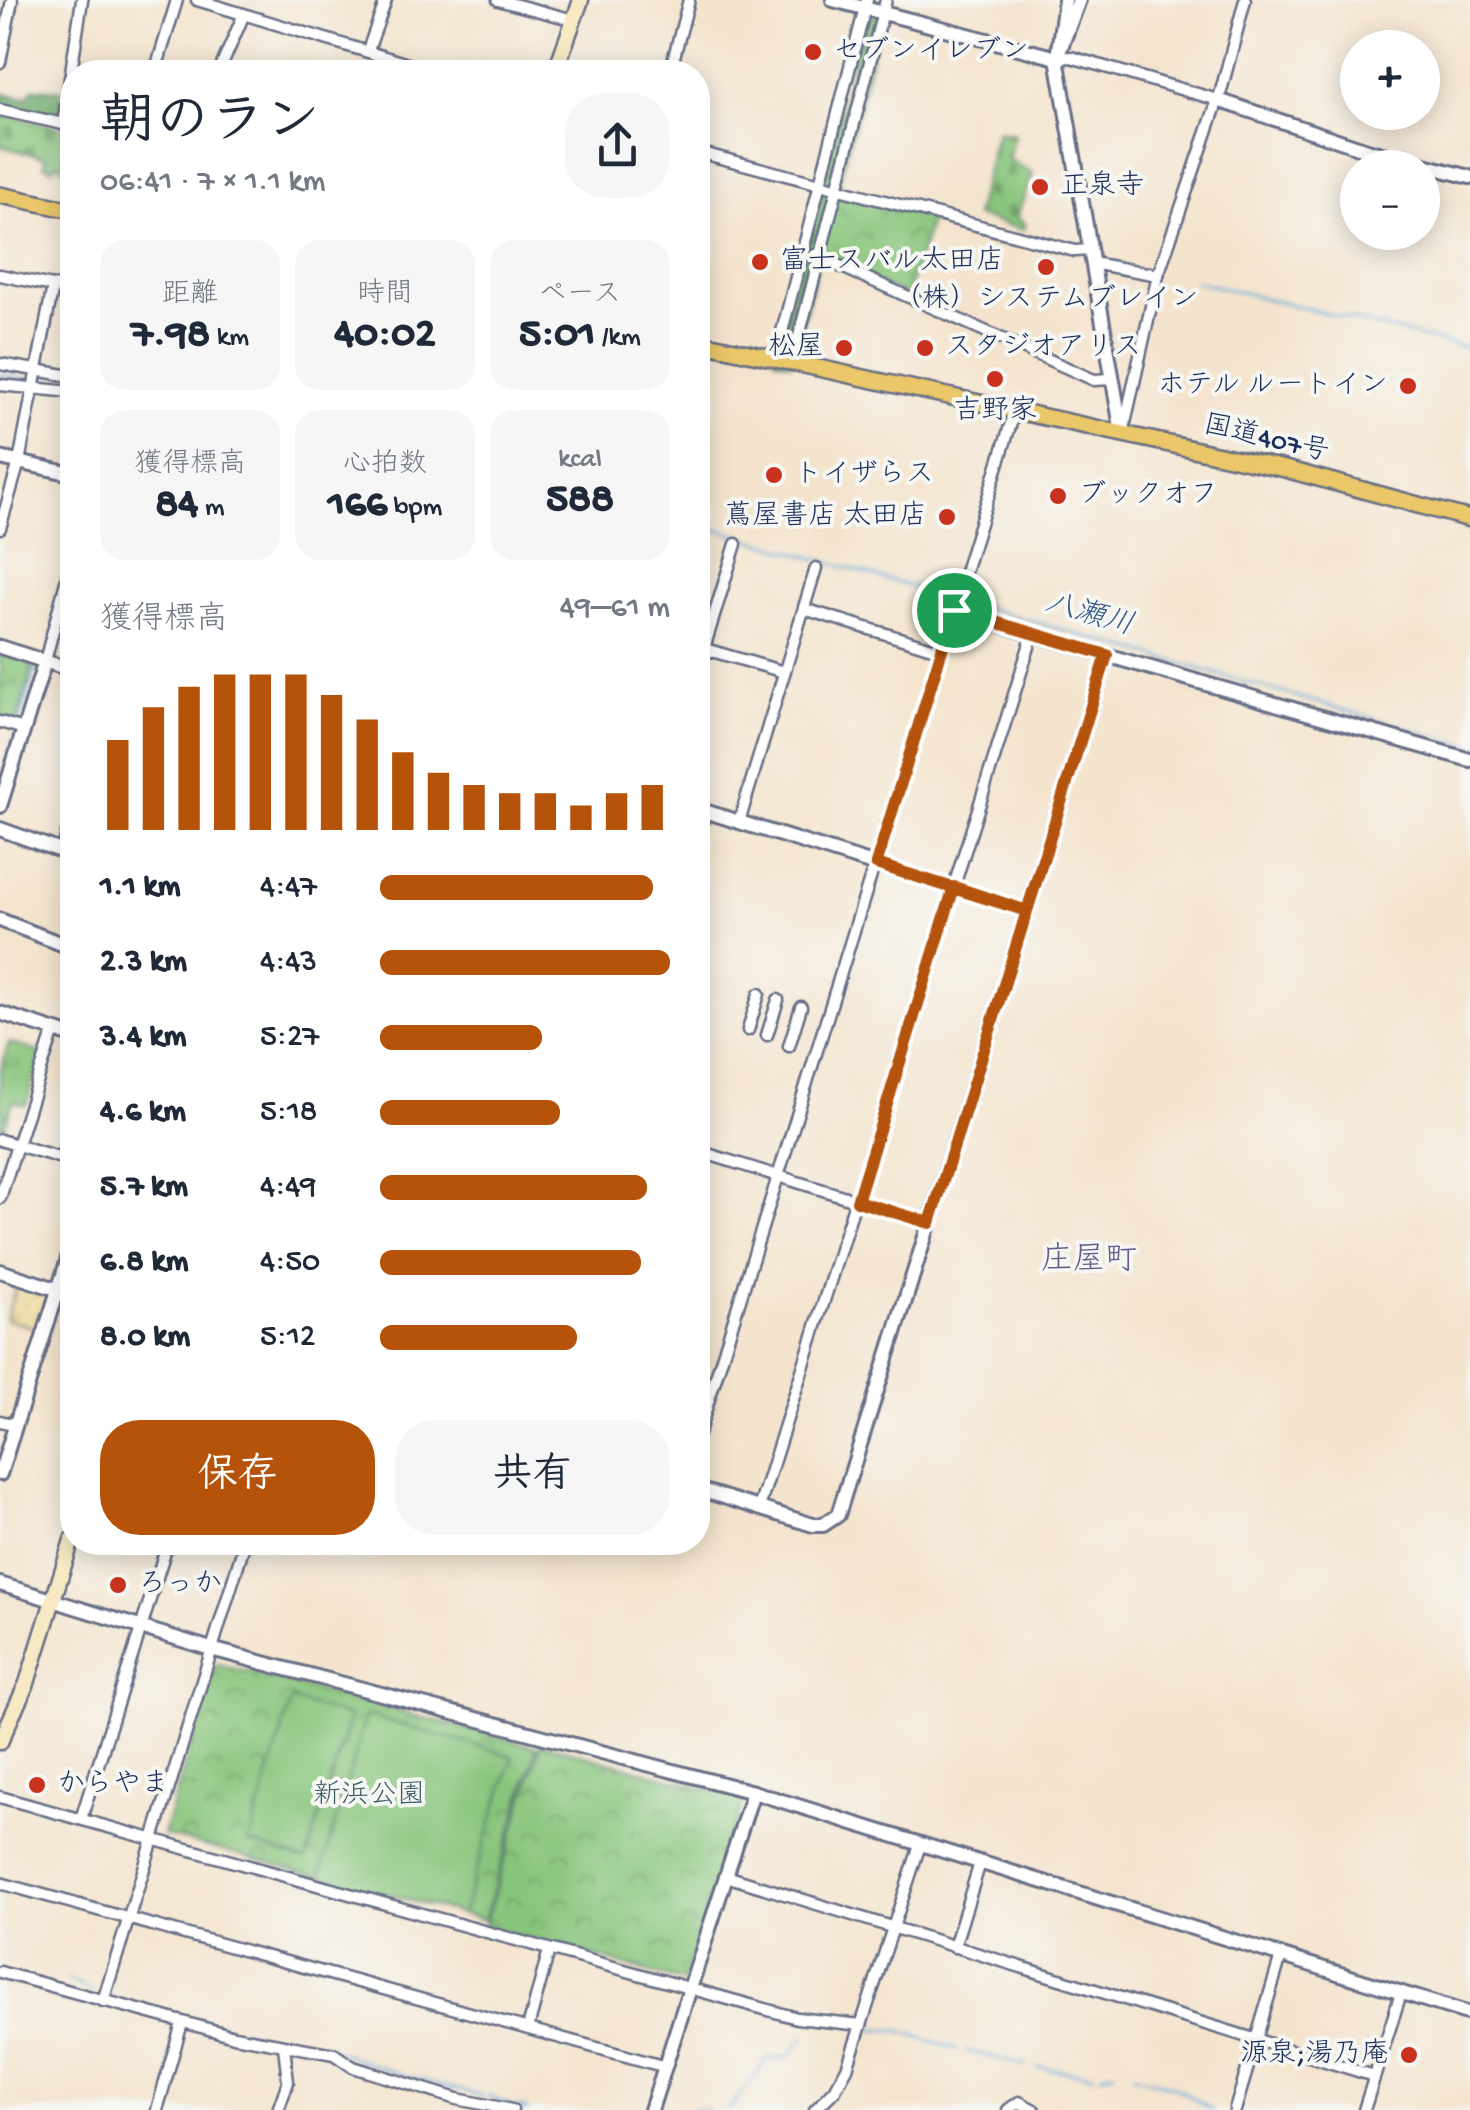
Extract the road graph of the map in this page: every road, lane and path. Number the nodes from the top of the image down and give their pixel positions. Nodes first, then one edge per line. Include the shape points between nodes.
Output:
1 (12, 0) edge
2 (82, 0) edge
3 (177, 0) edge
4 (197, 0) edge
5 (386, 0) edge
6 (498, 0) edge
7 (581, 0) edge
8 (689, 0) edge
9 (833, 0) edge
10 (1066, 0) edge
11 (1078, 0) edge
12 (1244, 0) edge
13 (865, 4) edge
14 (885, 6) edge
15 (244, 14) junction
16 (574, 20) junction
17 (368, 50) junction
18 (1057, 58) junction
19 (75, 60) edge
20 (159, 60) edge
21 (224, 60) edge
22 (398, 60) edge
23 (559, 60) edge
24 (673, 60) edge
25 (0, 62) edge
26 (1218, 100) junction
27 (0, 110) edge
28 (60, 123) edge
29 (710, 155) edge
30 (1470, 177) edge
31 (821, 182) junction
32 (837, 188) junction
33 (0, 195) edge
34 (60, 208) edge
35 (804, 250) junction
36 (1091, 256) junction
37 (820, 257) junction
38 (1158, 274) junction
39 (0, 275) edge
40 (53, 286) junction
41 (60, 287) edge
42 (710, 345) edge
43 (775, 359) junction
44 (792, 363) junction
45 (0, 364) edge
46 (60, 377) edge
47 (35, 380) junction
48 (1112, 382) junction
49 (0, 385) edge
50 (60, 388) edge
51 (1135, 388) junction
52 (1014, 410) junction
53 (1122, 433) junction
54 (0, 458) edge
55 (19, 462) junction
56 (60, 471) edge
57 (1470, 519) edge
58 (0, 528) edge
59 (736, 544) dead end
60 (816, 568) dead end
61 (60, 604) edge
62 (956, 604) junction
63 (804, 609) junction
64 (710, 618) edge
65 (1033, 634) junction
66 (0, 647) edge
67 (710, 650) edge
68 (942, 651) junction
69 (1107, 655) junction
70 (45, 661) junction
71 (60, 666) edge
72 (784, 672) junction
73 (0, 722) edge
74 (24, 729) junction
75 (1470, 760) edge
76 (0, 806) edge
77 (710, 813) edge
78 (739, 822) junction
79 (0, 829) edge
80 (60, 850) edge
81 (876, 864) junction
82 (954, 887) junction
83 (1027, 911) junction
84 (0, 920) edge
85 (60, 943) edge
86 (759, 994) dead end
87 (778, 1000) dead end
88 (801, 1008) dead end
89 (0, 1012) edge
90 (54, 1030) junction
91 (748, 1030) dead end
92 (60, 1032) edge
93 (767, 1036) dead end
94 (789, 1046) dead end
95 (0, 1140) edge
96 (17, 1145) junction
97 (710, 1154) edge
98 (60, 1158) edge
99 (779, 1176) junction
100 (0, 1198) edge
101 (857, 1201) junction
102 (930, 1223) junction
103 (0, 1271) edge
104 (60, 1290) edge
105 (60, 1308) edge
106 (710, 1397) edge
107 (0, 1421) edge
108 (16, 1424) junction
109 (0, 1474) edge
110 (710, 1493) edge
111 (759, 1508) junction
112 (67, 1555) edge
113 (164, 1555) edge
114 (241, 1555) edge
115 (0, 1584) edge
116 (53, 1600) junction
117 (142, 1628) junction
118 (212, 1650) junction
119 (0, 1742) edge
120 (753, 1792) junction
121 (0, 1797) edge
122 (81, 1820) junction
123 (152, 1840) junction
124 (920, 1844) junction
125 (980, 1863) junction
126 (726, 1876) junction
127 (0, 1882) edge
128 (128, 1918) junction
129 (894, 1928) junction
130 (954, 1947) junction
131 (549, 1950) junction
132 (1281, 1956) junction
133 (0, 1972) edge
134 (690, 1990) junction
135 (1401, 1993) junction
136 (103, 2001) junction
137 (1470, 2014) edge
138 (182, 2023) junction
139 (862, 2025) junction
140 (528, 2028) junction
141 (1255, 2039) junction
142 (284, 2046) junction
143 (666, 2066) junction
144 (1374, 2076) junction
145 (156, 2110) edge
146 (278, 2110) edge
147 (512, 2110) edge
148 (651, 2110) edge
149 (815, 2110) edge
150 (1008, 2110) edge
151 (1034, 2110) edge
152 (1235, 2110) edge
153 (1364, 2110) edge

1 - 25 street
2 - 19 street
3 - 20 street
4 - 15 street
5 - 17 street
6 - 16 street
7 - 16 main road
8 - 24 street
9 - 13 street
10 - 18 street
11 - 18 street
12 - 26 street
13 - 14 street
13 - 31 street
14 - 18 street
14 - 32 street
15 - 17 street
15 - 21 street
16 - 23 main road
17 - 22 street
18 - 26 street
18 - 36 street
26 - 30 street
26 - 38 street
27 - 28 street
29 - 31 street
31 - 32 street
31 - 35 street
32 - 36 street
32 - 37 street
33 - 34 highway
35 - 37 street
35 - 43 street
36 - 38 street
36 - 48 street
37 - 44 street
37 - 48 street via 1094,380
38 - 51 street
39 - 40 street
40 - 41 street
40 - 47 street
42 - 43 highway, 国道407号
43 - 44 highway, 国道407号
44 - 52 highway, 国道407号
45 - 47 street
46 - 47 street
47 - 49 street
47 - 50 street
47 - 55 street
48 - 51 street
48 - 53 street
51 - 53 street
52 - 53 highway, 国道407号
52 - 62 street
53 - 57 highway, 国道407号
54 - 55 street
55 - 56 street
55 - 58 street
59 - 64 street
60 - 63 street
61 - 70 street
62 - 65 street
62 - 68 street
63 - 68 street
63 - 72 street
65 - 69 street
65 - 82 street
66 - 70 street
67 - 72 street
68 - 81 street
69 - 75 street
69 - 83 street
70 - 71 street
70 - 74 street
72 - 78 street
73 - 74 street
74 - 76 street
77 - 78 street
78 - 81 street
79 - 80 street
81 - 82 street
81 - 99 street
82 - 83 street
82 - 101 street
83 - 102 street
84 - 85 street
86 - 91 street
87 - 93 street
88 - 94 street
89 - 90 street
90 - 92 street
90 - 96 street
95 - 96 street
96 - 98 street
96 - 100 street
97 - 99 street
99 - 101 street
99 - 106 street
101 - 102 street
101 - 111 street
102 - 111 street via 838,1515 813,1525
103 - 104 street
105 - 108 street
107 - 108 street
108 - 109 street
110 - 111 street
112 - 116 main road
113 - 117 street
114 - 118 street
115 - 116 street
116 - 117 street
116 - 119 main road
117 - 118 street
117 - 122 street
118 - 120 street
118 - 123 street
120 - 124 street
120 - 126 street
121 - 122 street
122 - 123 street
123 - 128 street
123 - 131 street
124 - 125 street
124 - 129 street
125 - 130 street
125 - 132 street
126 - 129 street
126 - 134 street
127 - 128 street
128 - 136 street
128 - 140 street
129 - 130 street
129 - 139 street
130 - 141 street
131 - 134 street
131 - 140 street
132 - 135 street
132 - 141 street
133 - 136 street
134 - 139 street via 798,2018
134 - 143 street
135 - 137 street
135 - 144 street
136 - 138 street
138 - 142 street
138 - 145 street
139 - 149 street via 836,2090
140 - 143 street
141 - 144 street
141 - 152 street
142 - 146 street via 288,2082
142 - 147 street via 334,2054 366,2071
143 - 148 street
144 - 153 street
150 - 151 street via 1020,2102

